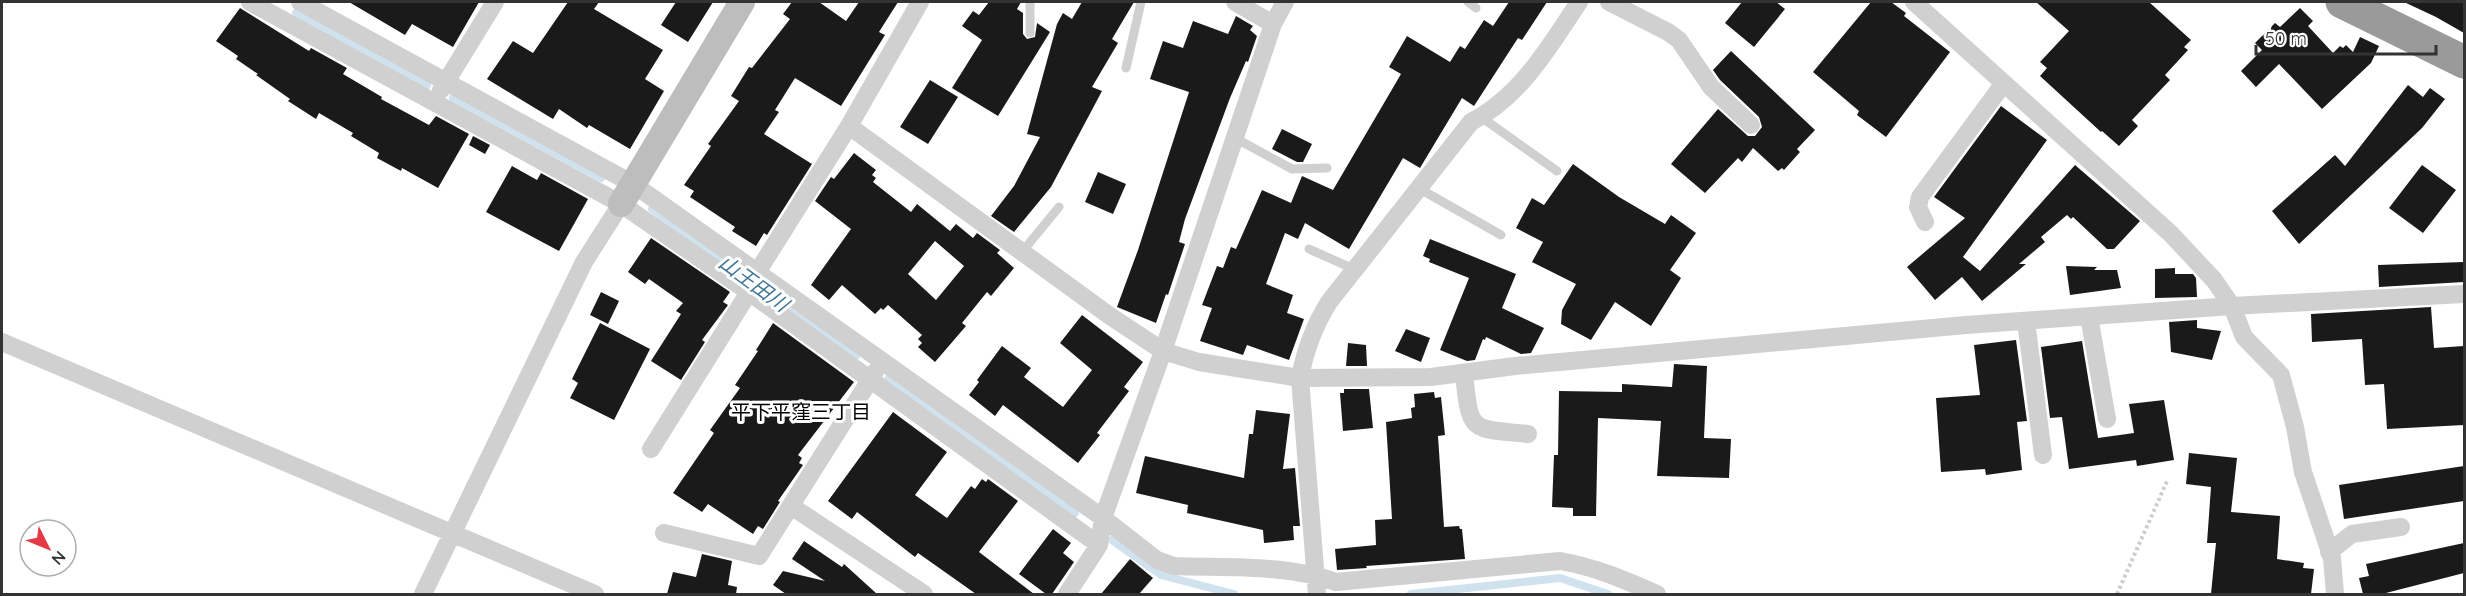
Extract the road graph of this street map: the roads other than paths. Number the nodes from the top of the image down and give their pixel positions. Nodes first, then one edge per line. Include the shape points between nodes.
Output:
1 (250, 2) edge
2 (300, 2) edge
3 (495, 2) edge
4 (742, 2) edge
5 (920, 2) edge
6 (1030, 2) edge
7 (1141, 2) edge
8 (1235, 2) edge
9 (1285, 2) edge
10 (1579, 2) edge
11 (1609, 2) edge
12 (1914, 2) edge
13 (2342, 2) edge
14 (276, 8) edge
15 (1273, 24) junction
16 (1030, 33) dead end
17 (2464, 62) edge
18 (1126, 68) dead end
19 (446, 81) junction
20 (2004, 83) junction
21 (434, 102) junction
22 (1481, 117) junction
23 (1751, 125) dead end
24 (849, 126) junction
25 (1235, 138) junction
26 (1327, 168) dead end
27 (1557, 171) dead end
28 (1420, 189) junction
29 (627, 194) junction
30 (1059, 207) dead end
31 (1925, 222) dead end
32 (1501, 235) dead end
33 (1309, 249) dead end
34 (1022, 252) junction
35 (1356, 270) junction
36 (758, 271) junction
37 (749, 292) junction
38 (2464, 294) edge
39 (2232, 306) junction
40 (2089, 316) junction
41 (2026, 321) junction
42 (2, 342) edge
43 (1163, 351) junction
44 (882, 360) junction
45 (1464, 373) junction
46 (1300, 378) junction
47 (869, 381) junction
48 (2107, 419) dead end
49 (1528, 434) dead end
50 (651, 449) dead end
51 (2043, 455) dead end
52 (791, 506) junction
53 (1103, 518) junction
54 (2401, 527) dead end
55 (452, 533) junction
56 (664, 533) dead end
57 (1099, 546) junction
58 (2329, 552) junction
59 (1315, 575) junction
60 (423, 594) edge
61 (594, 594) edge
62 (924, 594) edge
63 (1067, 594) edge
64 (1317, 594) edge
65 (1657, 594) edge
66 (2335, 594) edge

1 - 14 street
2 - 19 street
3 - 19 street
4 - 29 street
5 - 24 street
6 - 16 lane
7 - 18 lane
8 - 15 street
9 - 15 street
10 - 22 street via 1524,80
11 - 23 street via 1679,40 1711,87
12 - 20 street
13 - 17 highway
14 - 21 street
15 - 25 street
19 - 21 street
19 - 29 street
20 - 31 street via 1920,197 1918,207
20 - 39 street via 2171,234 2214,280
21 - 29 street
22 - 27 lane
22 - 28 street via 1471,122
24 - 34 street
24 - 36 street
25 - 26 lane via 1292,169
25 - 43 street
28 - 32 lane
28 - 35 street
29 - 36 street
29 - 37 street
29 - 55 street via 584,262
30 - 34 lane
33 - 35 lane
34 - 43 street
35 - 46 street via 1319,318 1304,351
36 - 44 street
37 - 47 street
37 - 50 street
38 - 39 street
39 - 40 street
39 - 58 street via 2244,337 2281,375 2302,472
40 - 41 street
40 - 48 street
41 - 45 street
41 - 51 street
42 - 55 street
43 - 46 street via 1199,362
43 - 53 street
44 - 47 street
44 - 53 street
45 - 46 street
45 - 49 street via 1473,423 1480,429
46 - 59 street
47 - 52 street
47 - 57 street
52 - 56 street via 759,556
52 - 62 street
53 - 57 street
53 - 59 street via 1157,560 1174,566
54 - 58 street via 2352,534
55 - 60 street
55 - 61 street
57 - 63 street
58 - 66 street
59 - 64 street
59 - 65 street via 1335,582 1560,561 1611,574

